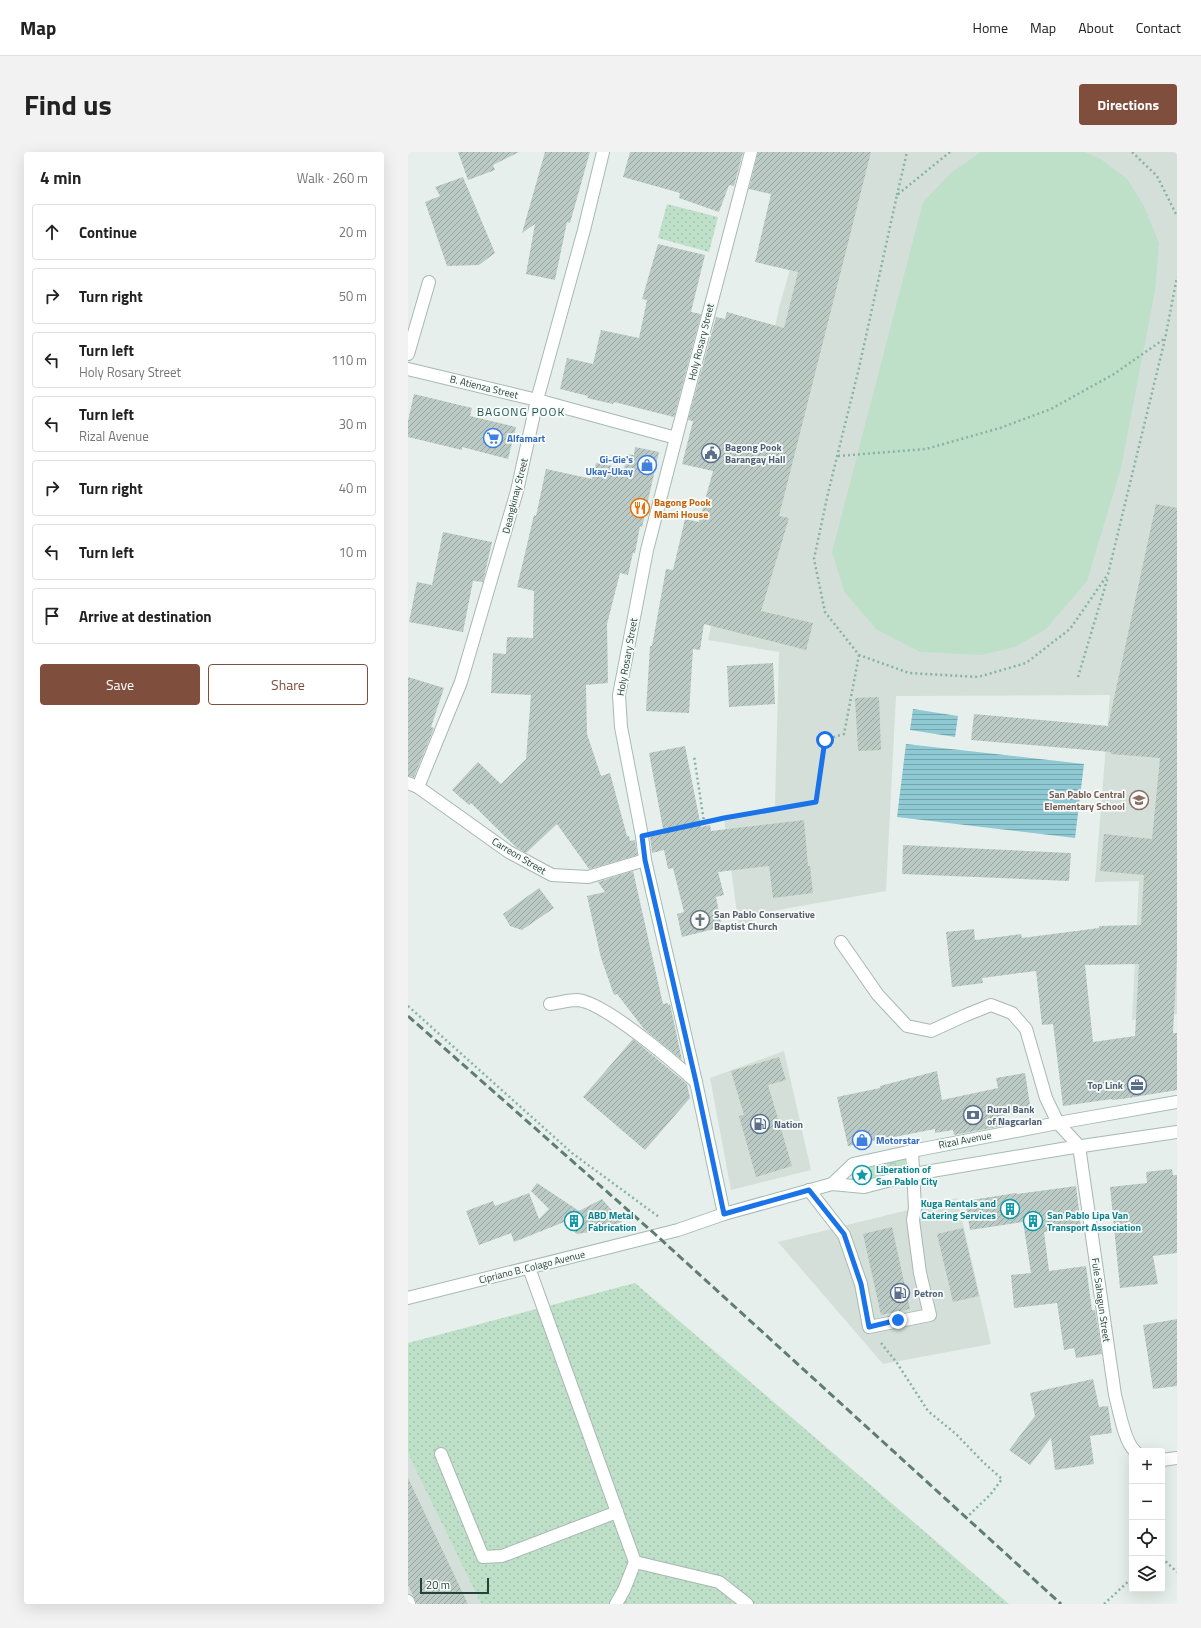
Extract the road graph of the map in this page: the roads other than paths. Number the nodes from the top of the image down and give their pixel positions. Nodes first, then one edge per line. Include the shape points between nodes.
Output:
1 (602, 152) edge
2 (751, 152) edge
3 (429, 282) dead end
4 (408, 354) edge
5 (408, 369) edge
6 (537, 400) junction
7 (676, 438) junction
8 (413, 785) edge
9 (645, 860) junction
10 (841, 942) dead end
11 (550, 1004) dead end
12 (696, 1082) junction
13 (1177, 1102) edge
14 (1058, 1123) junction
15 (1177, 1132) edge
16 (1079, 1146) junction
17 (912, 1151) junction
18 (914, 1174) junction
19 (832, 1184) junction
20 (809, 1190) junction
21 (724, 1214) junction
22 (656, 1235) joint
23 (529, 1268) junction
24 (408, 1298) edge
25 (1132, 1448) edge
26 (441, 1454) dead end
27 (1177, 1458) edge
28 (1165, 1460) edge
29 (617, 1512) junction
30 (635, 1562) junction
31 (616, 1604) edge
32 (747, 1604) edge

1 - 6 street, Deangkinay Street via 584,230
2 - 7 street, Holy Rosary Street
3 - 4 street
5 - 6 street, B. Atienza Street
6 - 7 street, B. Atienza Street
6 - 8 street, Deangkinay Street via 517,491 461,682
7 - 9 street, Holy Rosary Street via 647,550 619,695 621,728
8 - 9 street, Carreon Street via 509,852 552,875 588,877
9 - 12 street, Holy Rosary Street
10 - 14 street via 878,995 907,1026 931,1031 991,1005 1012,1013 1026,1029 1046,1098
11 - 12 street via 578,1000 592,1004 624,1024 677,1064
12 - 21 street, Holy Rosary Street
13 - 14 street, Rizal Avenue
14 - 16 street
14 - 17 street, Rizal Avenue
15 - 16 street, Rizal Avenue
16 - 18 street, Rizal Avenue
16 - 25 street, Fule Sahagun Street via 1115,1395 1125,1433
17 - 18 street
17 - 19 street, Rizal Avenue via 853,1164
18 - 19 street, Rizal Avenue via 864,1187
18 - 20 street via 916,1208 912,1220 920,1273 930,1315 869,1327 861,1284 844,1234
19 - 20 street, Rizal Avenue
20 - 21 street, Rizal Avenue
21 - 22 street, Rizal Avenue
22 - 23 street, Cipriano B. Colago Avenue
23 - 24 street, Cipriano B. Colago Avenue
23 - 29 street
26 - 29 street via 483,1557 502,1556
27 - 28 street
29 - 30 street
30 - 31 street
30 - 32 street via 719,1582

